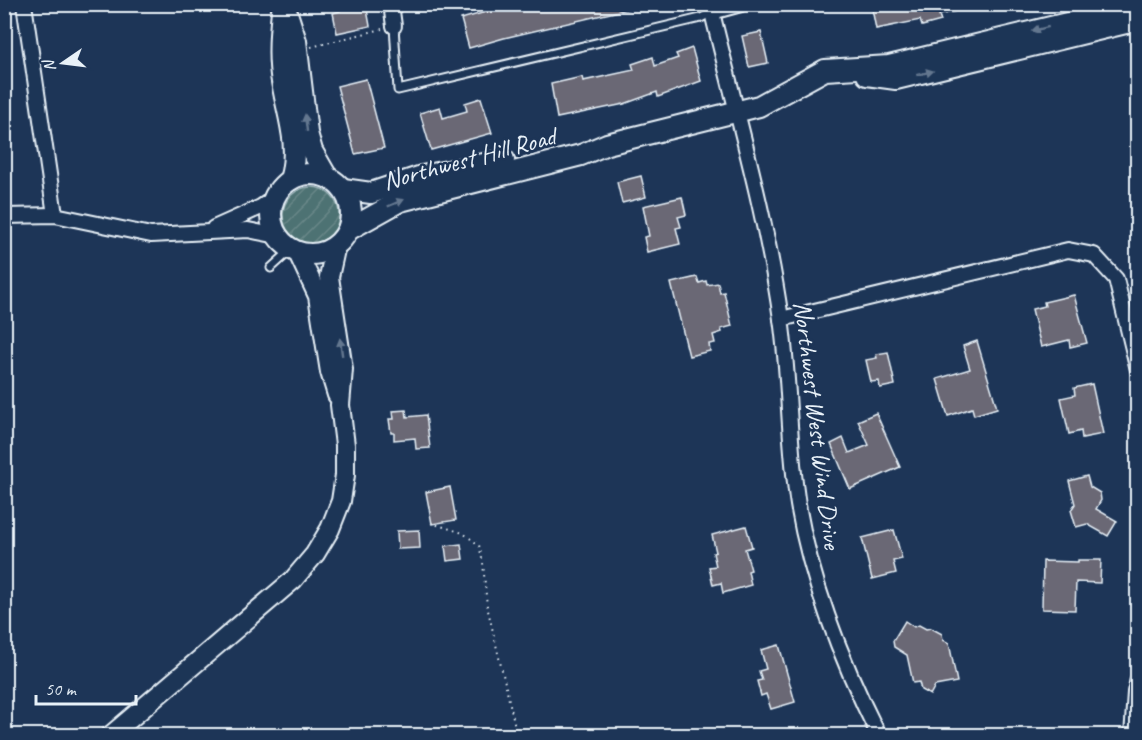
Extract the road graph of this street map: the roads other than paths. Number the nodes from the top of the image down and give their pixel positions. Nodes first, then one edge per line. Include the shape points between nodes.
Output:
1 (24, 4) edge
2 (283, 4) edge
3 (391, 4) edge
4 (741, 4) edge
5 (1137, 6) edge
6 (711, 8) edge
7 (1137, 20) edge
8 (389, 27) joint
9 (825, 70) junction
10 (736, 112) junction
11 (607, 144) junction
12 (327, 177) junction
13 (290, 180) junction
14 (343, 189) junction
15 (274, 198) junction
16 (55, 215) junction
17 (4, 216) edge
18 (207, 231) junction
19 (342, 238) junction
20 (289, 245) junction
21 (271, 268) dead end
22 (781, 319) junction
23 (1137, 370) edge
24 (340, 405) junction
25 (1137, 680) edge
26 (110, 735) edge
27 (879, 735) edge
28 (1132, 735) edge

1 - 16 street
12 -> 2 main road via 307,133 296,41
2 - 13 main road via 280,72 295,154
3 - 8 street
4 - 6 street
5 -> 9 main road, Northwest Hill Road via 889,66
6 - 8 lane via 701,18 398,90
6 - 10 street, Northwest West Wind Drive
9 -> 7 main road via 896,79
9 - 10 main road, Northwest Hill Road via 759,106
10 - 11 main road, Northwest Hill Road
10 - 22 street, Northwest West Wind Drive via 765,229
11 - 14 main road, Northwest Hill Road via 576,143 422,176 371,193
19 -> 11 main road, Northwest Hill Road via 376,212 400,201 581,155
12 - 13 main road via 308,174
12 - 14 main road
13 - 15 main road
14 - 19 main road via 351,209
15 - 18 street
15 - 20 main road via 272,218
16 - 17 street
16 - 18 street via 151,235
18 - 20 street via 248,231
19 - 20 main road via 317,253
24 -> 19 street via 343,369 329,277
20 - 21 lane
20 - 24 street via 318,296 330,372
22 - 23 street via 1068,250 1094,255 1116,279
22 - 27 street, Northwest West Wind Drive via 797,494 812,568 830,627
24 - 26 street via 345,455 341,501 315,554 293,580
25 - 28 street

